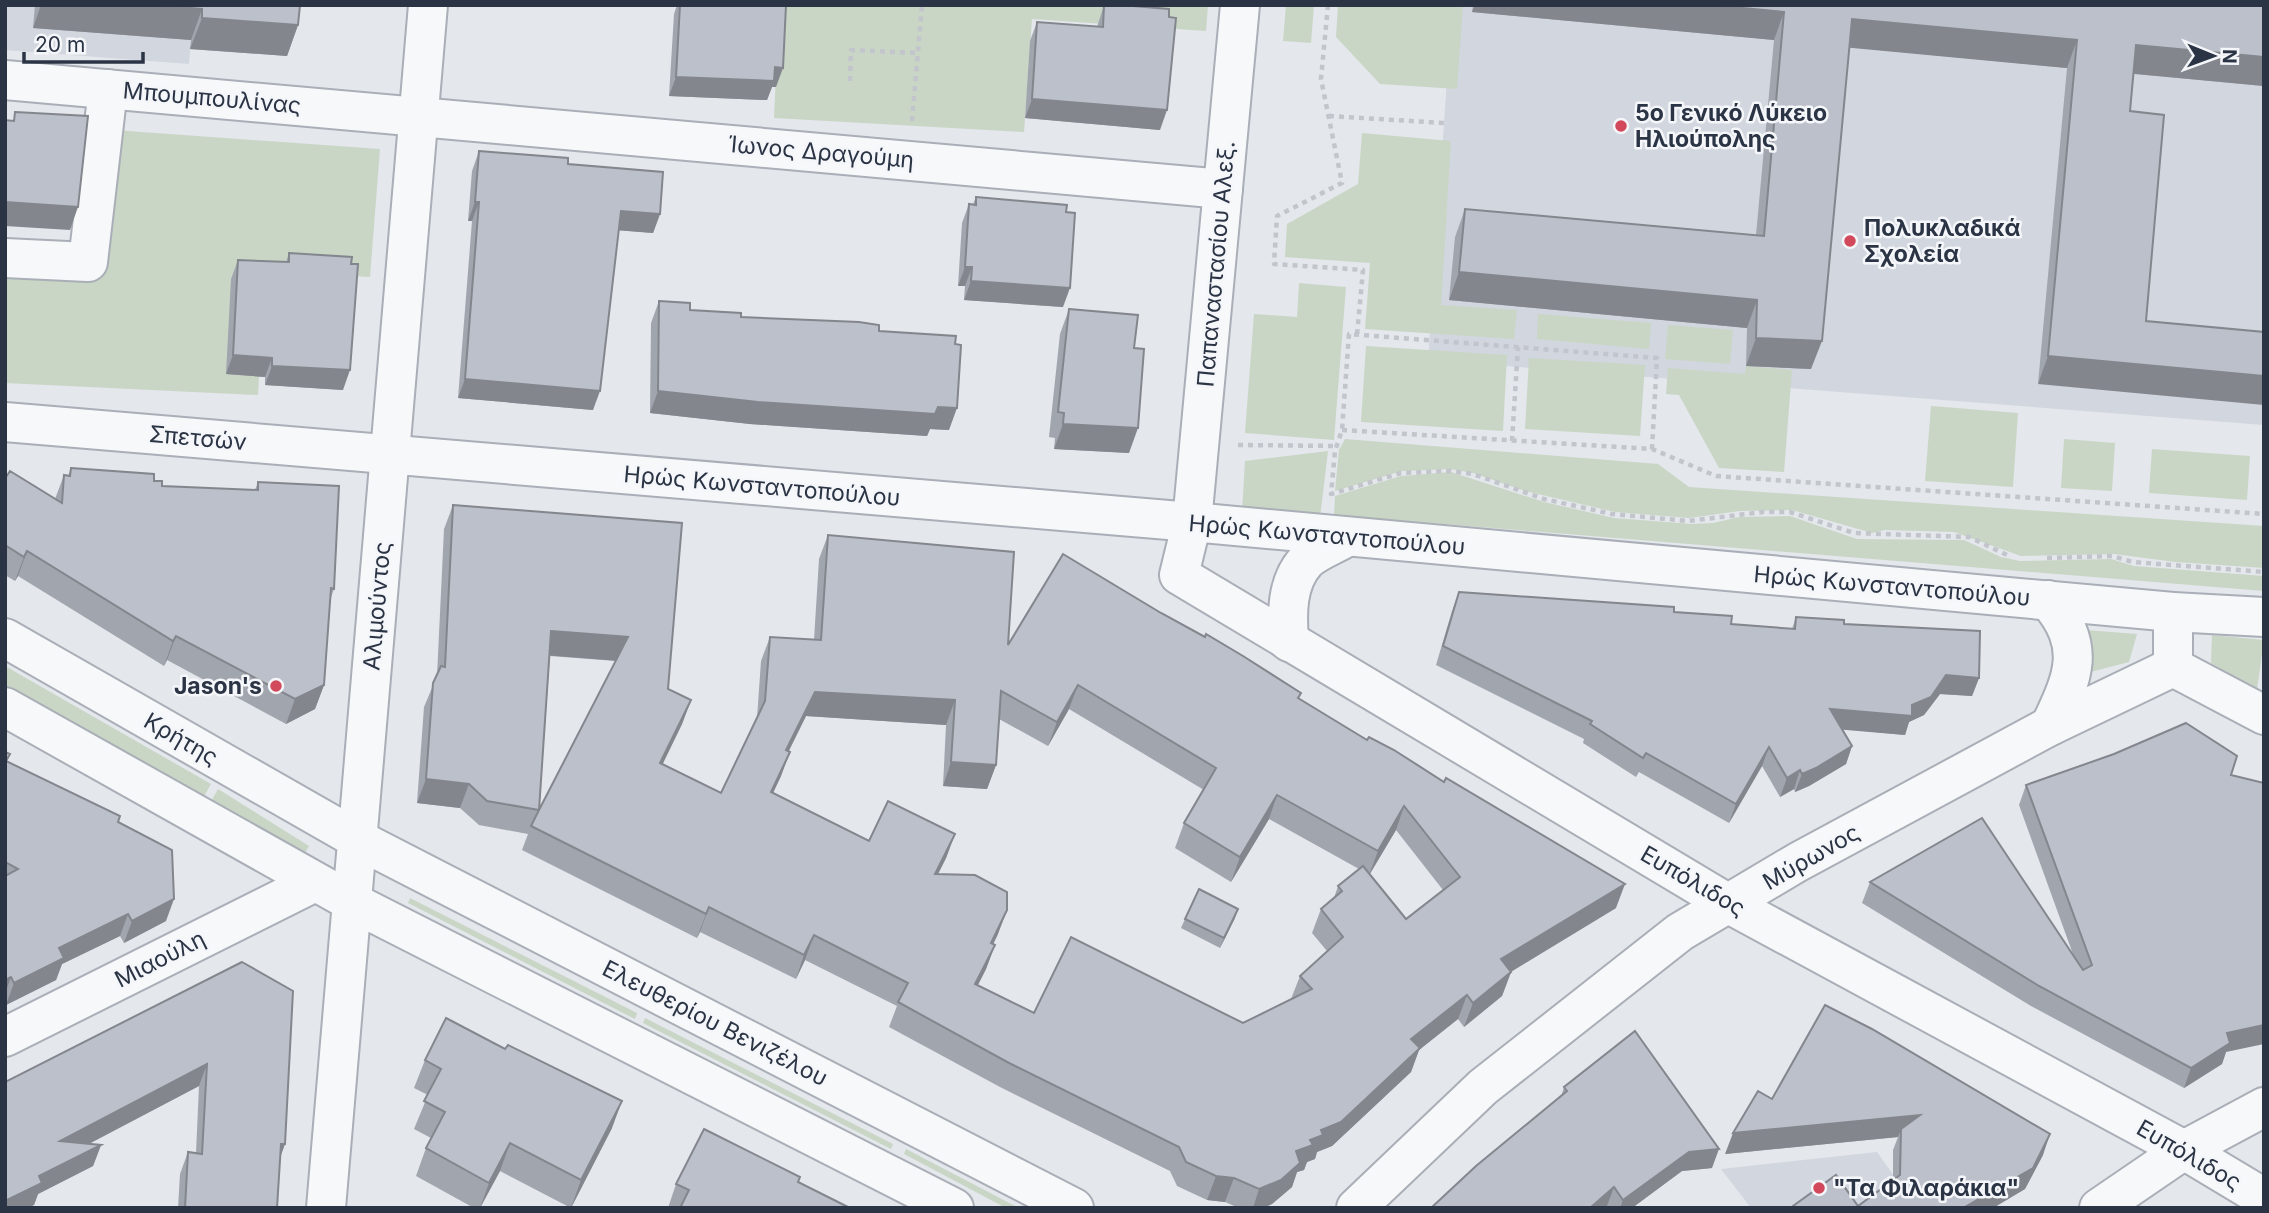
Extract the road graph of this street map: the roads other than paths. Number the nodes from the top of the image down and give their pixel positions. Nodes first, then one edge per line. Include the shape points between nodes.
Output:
1 (428, 5) edge
2 (1240, 5) edge
3 (5, 80) edge
4 (108, 89) junction
5 (419, 115) junction
6 (1223, 189) junction
7 (5, 258) edge
8 (5, 422) edge
9 (390, 454) junction
10 (1192, 522) junction
11 (1345, 538) junction
12 (2048, 600) junction
13 (2172, 612) junction
14 (2264, 617) edge
15 (5, 638) edge
16 (1289, 642) junction
17 (2173, 667) junction
18 (5, 707) edge
19 (2264, 715) edge
20 (2050, 726) junction
21 (357, 839) junction
22 (316, 882) junction
23 (352, 902) junction
24 (1729, 904) junction
25 (5, 1037) edge
26 (2264, 1107) edge
27 (2184, 1150) junction
28 (2264, 1198) edge
29 (326, 1208) edge
30 (954, 1208) edge
31 (1074, 1208) edge
32 (1356, 1208) edge
33 (2099, 1208) edge

1 - 5 street, Αλιμούντος
2 - 6 street, Παπαναστασίου Αλεξ.
3 - 4 street, Μπουμπουλίνας
4 - 5 street, Μπουμπουλίνας
4 - 7 street via 88,262
5 - 6 street, Ίωνος Δραγούμη
5 - 9 street, Αλιμούντος
6 - 10 street, Παπαναστασίου Αλεξ.
8 - 9 street, Σπετσών
9 - 10 street, Ηρώς Κωνσταντοπούλου
9 - 21 street, Αλιμούντος
10 - 11 street, Ηρώς Κωνσταντοπούλου
10 - 16 street, Ευπόλιδος via 1178,575
11 - 12 street, Ηρώς Κωνσταντοπούλου
11 - 16 street via 1307,561 1295,582 1286,606
12 - 13 street, Ηρώς Κωνσταντοπούλου
12 - 20 street via 2071,635 2072,647 2072,670
13 - 14 street, Ηρώς Κωνσταντοπούλου
13 - 17 street
15 - 21 street, Κρήτης
16 - 24 street, Ευπόλιδος
17 - 19 street
17 - 20 street, Μύρωνος
18 - 22 street
20 - 24 street, Μύρωνος
21 - 23 street, Αλιμούντος
21 - 31 street, Ελευθερίου Βενιζέλου
22 - 23 street
22 - 25 street, Μιαούλη
23 - 29 street, Αλιμούντος
23 - 30 street
24 - 27 street, Ευπόλιδος
24 - 32 street, Μύρωνος via 1680,932 1483,1087
26 - 27 street
27 - 28 street, Ευπόλιδος
27 - 33 street

